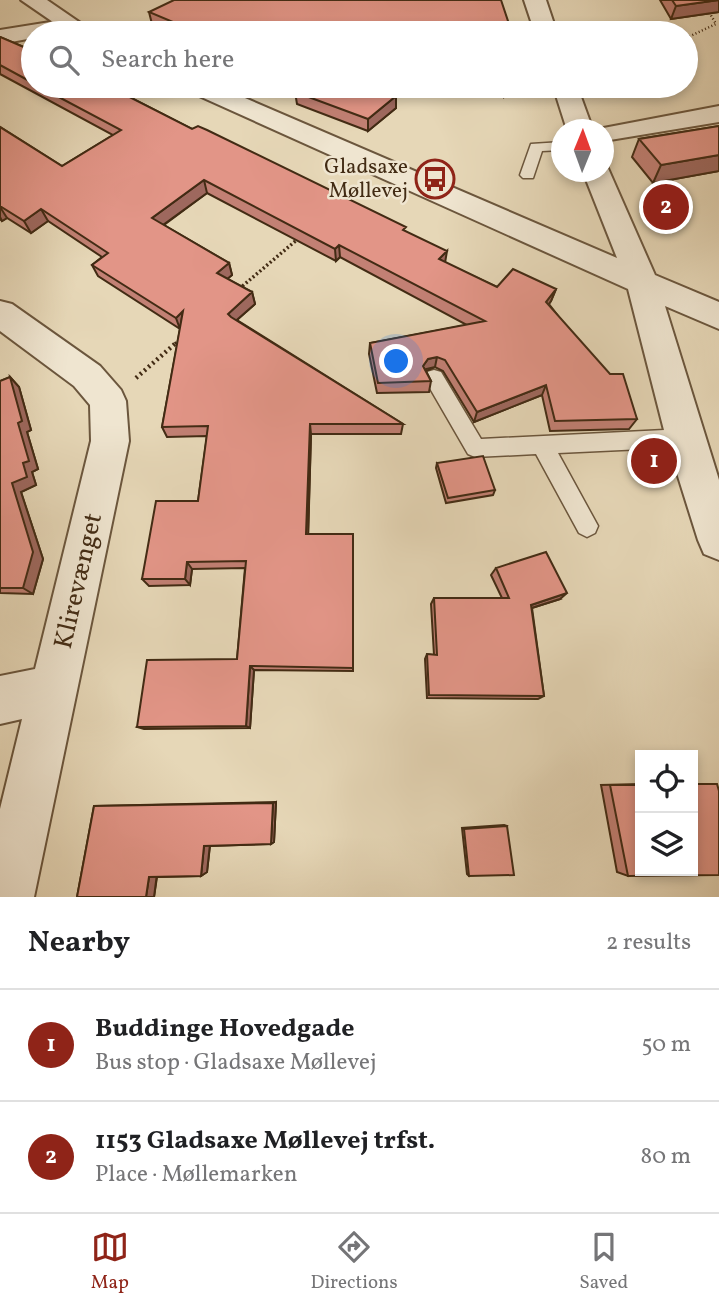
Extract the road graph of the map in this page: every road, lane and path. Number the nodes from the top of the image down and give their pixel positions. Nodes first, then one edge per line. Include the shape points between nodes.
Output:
1 (32, 0) edge
2 (535, 0) edge
3 (702, 0) edge
4 (63, 21) edge
5 (542, 21) edge
6 (698, 32) edge
7 (21, 35) edge
8 (0, 37) edge
9 (224, 98) edge
10 (569, 98) edge
11 (719, 114) edge
12 (576, 119) edge
13 (614, 130) edge
14 (306, 135) junction
15 (551, 146) edge
16 (373, 174) junction
17 (528, 175) dead end
18 (601, 182) edge
19 (341, 202) edge
20 (309, 229) edge
21 (235, 292) edge
22 (646, 295) junction
23 (0, 313) edge
24 (719, 316) edge
25 (182, 338) edge
26 (719, 341) edge
27 (434, 378) edge
28 (108, 401) junction
29 (685, 438) junction
30 (542, 445) junction
31 (587, 526) dead end
32 (719, 540) edge
33 (54, 689) junction
34 (0, 700) edge
35 (6, 897) edge

1 - 4 street
2 - 5 street
3 - 6 path via 716,24
7 - 8 street
9 - 14 street
10 - 12 street
11 - 13 street
14 - 16 street
14 - 22 street via 352,151
15 - 17 lane via 536,147
16 - 19 path
16 - 22 street via 513,249
18 - 22 street
20 - 21 path
22 - 24 street
22 - 26 street
22 - 29 street
23 - 28 street via 87,376
25 - 28 path
27 - 30 lane via 475,448
28 - 33 street, Klirevænget via 110,441
29 - 30 lane
29 - 32 street
30 - 31 lane
33 - 34 street
33 - 35 street, Klirevænget

